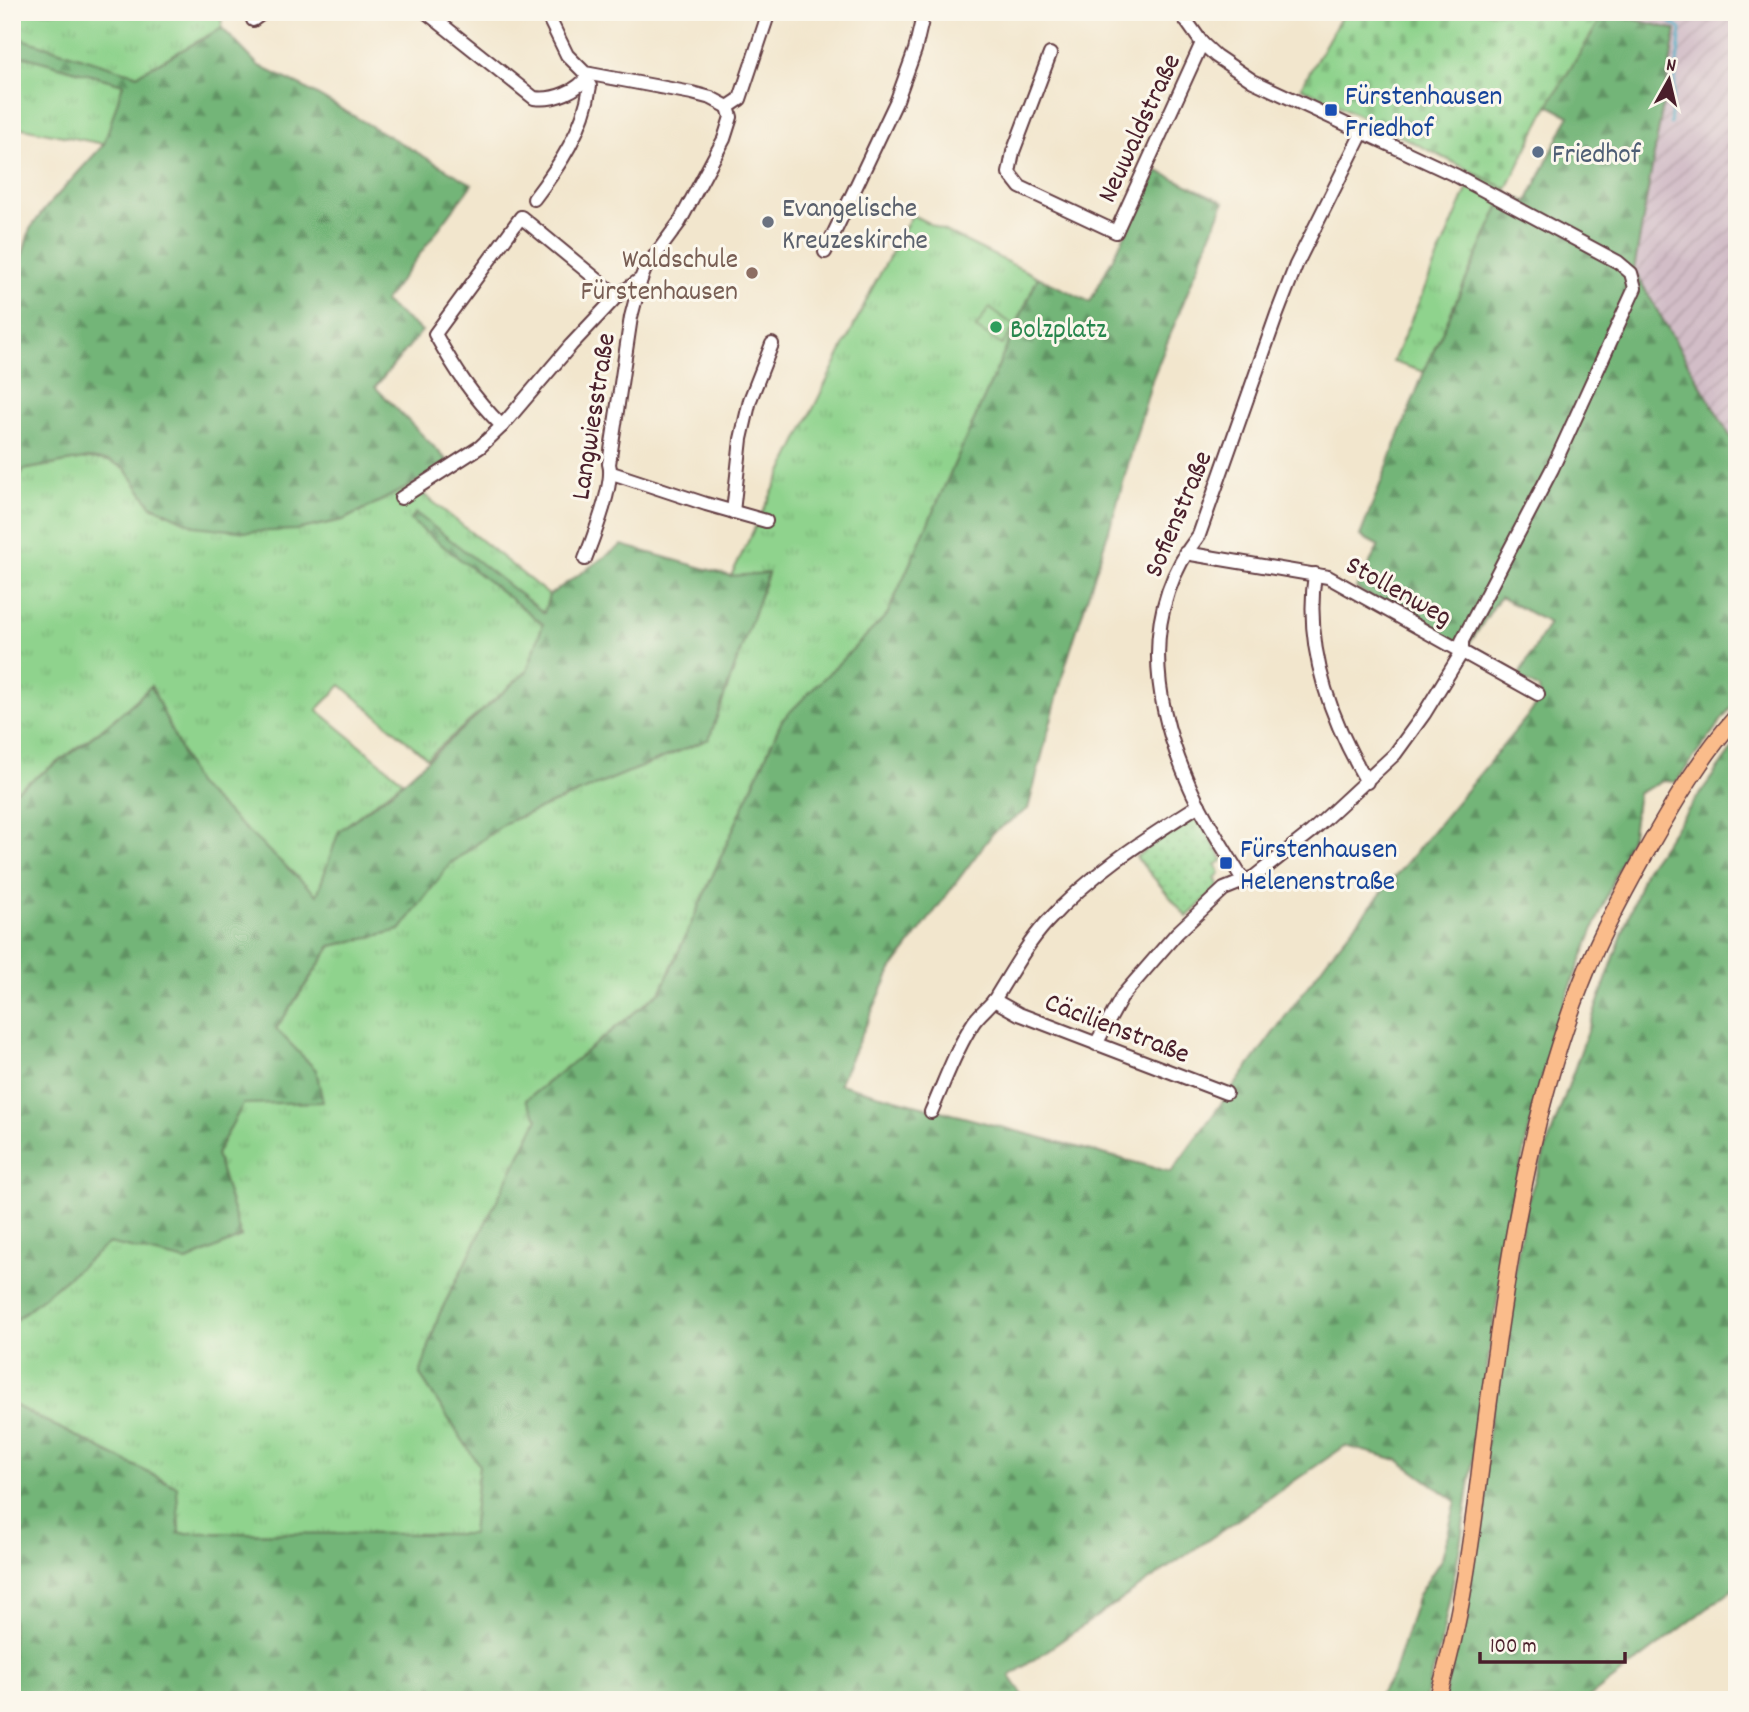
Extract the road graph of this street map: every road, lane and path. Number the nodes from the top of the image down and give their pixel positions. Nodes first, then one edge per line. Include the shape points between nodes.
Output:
1 (264, 12) edge
2 (426, 12) edge
3 (547, 12) edge
4 (769, 12) edge
5 (924, 12) edge
6 (1180, 12) edge
7 (253, 20) dead end
8 (1202, 43) junction
9 (1049, 54) dead end
10 (588, 77) junction
11 (729, 107) junction
12 (1363, 131) junction
13 (534, 199) dead end
14 (825, 251) dead end
15 (641, 279) junction
16 (617, 296) junction
17 (772, 344) dead end
18 (502, 426) junction
19 (612, 473) junction
20 (401, 498) dead end
21 (733, 512) junction
22 (766, 521) dead end
23 (1185, 553) junction
24 (585, 559) dead end
25 (1315, 574) junction
26 (1462, 652) junction
27 (1538, 694) dead end
28 (1737, 716) edge
29 (1367, 782) junction
30 (1199, 805) junction
31 (1243, 880) junction
32 (994, 1000) junction
33 (1096, 1044) junction
34 (1226, 1093) dead end
35 (932, 1112) dead end
36 (1437, 1700) edge

1 - 7 street
2 - 10 street via 534,98 570,91
3 - 10 street via 567,55
4 - 11 street via 740,99
5 - 14 street via 897,100
6 - 8 street
8 - 9 street, Neuwaldstraße via 1116,232 1020,187 1009,173
8 - 12 street via 1253,81
10 - 11 street via 692,93
10 - 13 street via 589,94 575,135
11 - 15 street via 732,117 724,139 679,223
12 - 23 street, Sofienstraße via 1296,265 1199,535
12 - 26 street via 1618,262 1631,273 1635,288 1552,469 1462,641
15 - 16 street
15 - 19 street, Langwiesstraße via 626,343 609,464
16 - 18 street
16 - 18 street via 521,218 435,334 461,379
17 - 21 street via 750,400
18 - 20 street via 480,447
19 - 21 street
19 - 24 street, Langwiesstraße
21 - 22 street
23 - 25 street, Stollenweg
23 - 30 street, Sofienstraße via 1163,612 1158,684 1165,724
25 - 26 street, Stollenweg via 1328,576
25 - 29 street via 1312,620 1320,670 1338,727
26 - 27 street, Stollenweg
26 - 29 street via 1395,754
28 - 36 main road via 1677,797 1597,946 1548,1088 1524,1182 1470,1542 1449,1661
29 - 31 street via 1311,832 1254,877
30 - 31 street, Sofienstraße
30 - 32 street via 1087,882 1046,923
31 - 33 street via 1224,889 1152,959 1123,995
32 - 33 street, Cäcilienstraße
32 - 35 street via 972,1023
33 - 34 street, Cäcilienstraße

